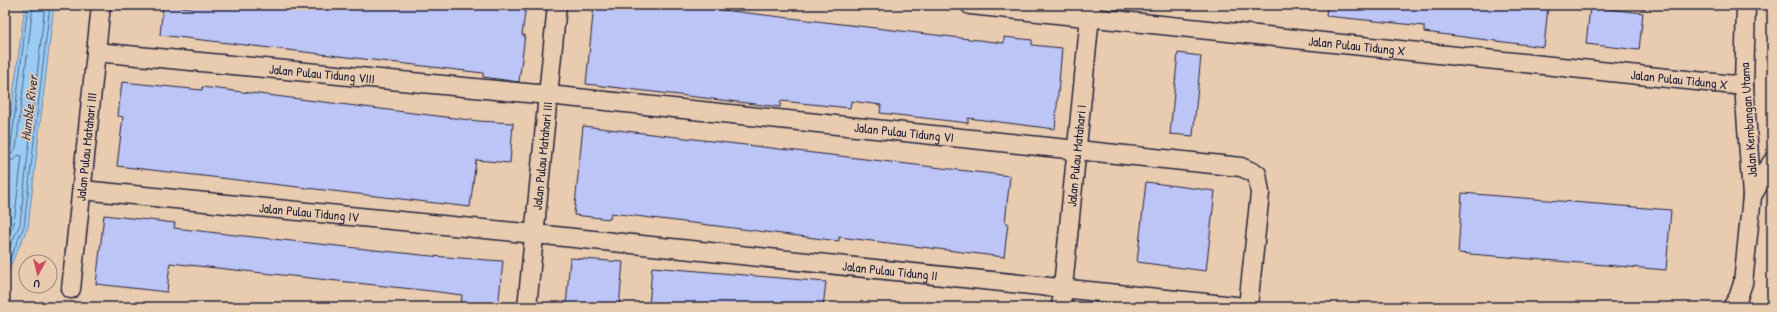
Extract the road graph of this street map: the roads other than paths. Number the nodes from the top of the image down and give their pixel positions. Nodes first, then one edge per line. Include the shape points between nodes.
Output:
1 (101, 5) edge
2 (557, 5) edge
3 (970, 5) edge
4 (1746, 5) edge
5 (1090, 11) edge
6 (96, 52) junction
7 (1744, 86) junction
8 (548, 95) junction
9 (1750, 148) junction
10 (1077, 150) junction
11 (1772, 154) edge
12 (1772, 162) edge
13 (82, 190) junction
14 (1752, 196) junction
15 (535, 234) junction
16 (1063, 288) junction
17 (71, 289) dead end
18 (527, 307) edge
19 (1061, 307) edge
20 (1245, 307) edge
21 (1248, 307) edge
22 (1732, 307) edge

1 - 6 street, Jalan Pulau Matahari III
2 - 8 street, Jalan Pulau Matahari III
3 - 5 street, Jalan Pulau Tidung X
4 - 7 street, Jalan Kembangan Utama
5 - 7 street, Jalan Pulau Tidung X
5 - 10 street, Jalan Pulau Matahari I
6 - 8 street, Jalan Pulau Tidung VIII
6 - 13 street, Jalan Pulau Matahari III
7 - 9 street, Jalan Kembangan Utama
8 - 10 street, Jalan Pulau Tidung VI
8 - 15 street, Jalan Pulau Matahari III
9 - 11 street via 1763,155
9 - 14 street, Jalan Kembangan Utama
10 - 16 street, Jalan Pulau Matahari I
10 - 21 street, Jalan Pulau Tidung VI via 1241,167 1257,174 1260,193
12 - 14 street, Jalan Kembangan Utama
13 - 15 street, Jalan Pulau Tidung IV
13 - 17 street, Jalan Pulau Matahari III
14 - 22 street via 1743,283
15 - 16 street, Jalan Pulau Tidung II
15 - 18 street, Jalan Pulau Matahari III
16 - 19 street, Jalan Pulau Matahari I
16 - 20 street, Jalan Pulau Tidung II

